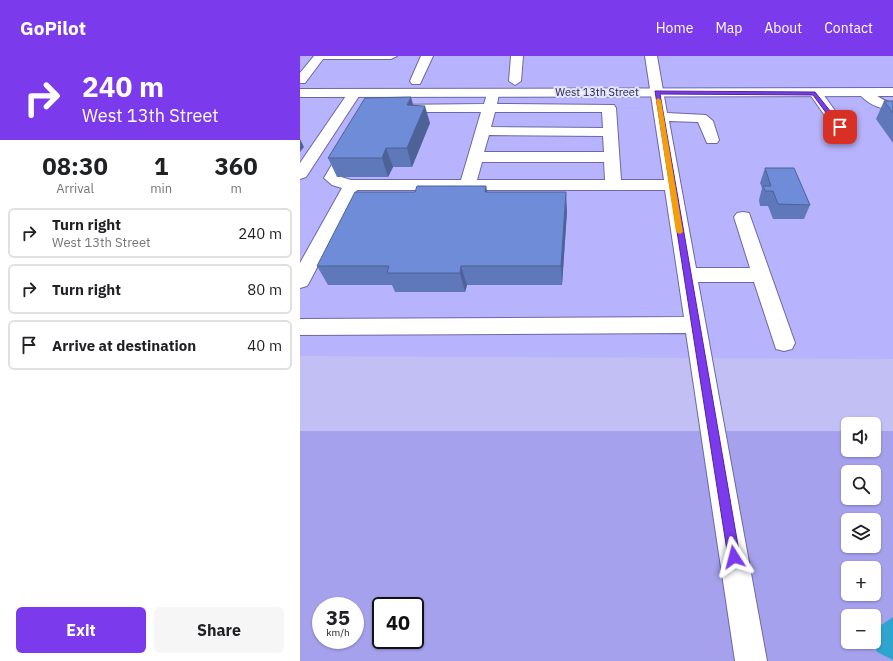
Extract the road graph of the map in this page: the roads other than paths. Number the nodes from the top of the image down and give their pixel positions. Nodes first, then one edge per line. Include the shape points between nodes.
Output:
1 (391, 56) edge
2 (427, 56) edge
3 (516, 56) edge
4 (651, 56) edge
5 (316, 80) dead end
6 (893, 80) edge
7 (332, 81) dead end
8 (416, 81) junction
9 (515, 81) junction
10 (300, 85) edge
11 (656, 87) junction
12 (864, 92) junction
13 (893, 92) edge
14 (355, 93) junction
15 (493, 93) junction
16 (815, 93) junction
17 (380, 103) junction
18 (893, 107) edge
19 (490, 108) junction
20 (661, 117) junction
21 (357, 131) edge
22 (483, 132) junction
23 (611, 132) junction
24 (847, 137) dead end
25 (712, 140) dead end
26 (476, 157) junction
27 (612, 157) junction
28 (300, 174) edge
29 (468, 185) junction
30 (613, 185) junction
31 (672, 185) junction
32 (351, 186) junction
33 (743, 217) dead end
34 (687, 275) junction
35 (761, 275) junction
36 (300, 281) edge
37 (695, 325) junction
38 (300, 327) edge
39 (784, 342) dead end
40 (751, 661) edge

1 - 10 main road via 320,56
2 - 8 main road
3 - 9 main road
4 - 11 main road
5 - 10 main road
6 - 11 main road, West 13th Street
7 - 8 main road, West 13th Street
8 - 9 main road, West 13th Street
9 - 11 main road, West 13th Street
10 - 14 main road, West 13th Street
11 - 15 main road, West 13th Street
11 - 16 main road, West 13th Street
11 - 20 main road
12 - 13 main road, West 13th Street
12 - 16 main road, West 13th Street
12 - 18 main road via 870,100
14 - 17 main road, West 13th Street
14 - 28 main road
15 - 17 main road, West 13th Street
15 - 19 main road
16 - 24 main road
17 - 19 main road
19 - 22 main road
19 - 23 main road via 610,108
20 - 25 main road via 701,118 706,121
20 - 31 main road
21 - 32 main road via 332,178
22 - 23 main road
22 - 26 main road
23 - 27 main road
26 - 27 main road
26 - 29 main road
27 - 30 main road
29 - 30 main road
29 - 32 main road
30 - 31 main road
31 - 34 main road
32 - 36 main road
33 - 35 main road
34 - 35 main road
34 - 37 main road
35 - 39 main road
37 - 38 main road
37 - 40 main road

